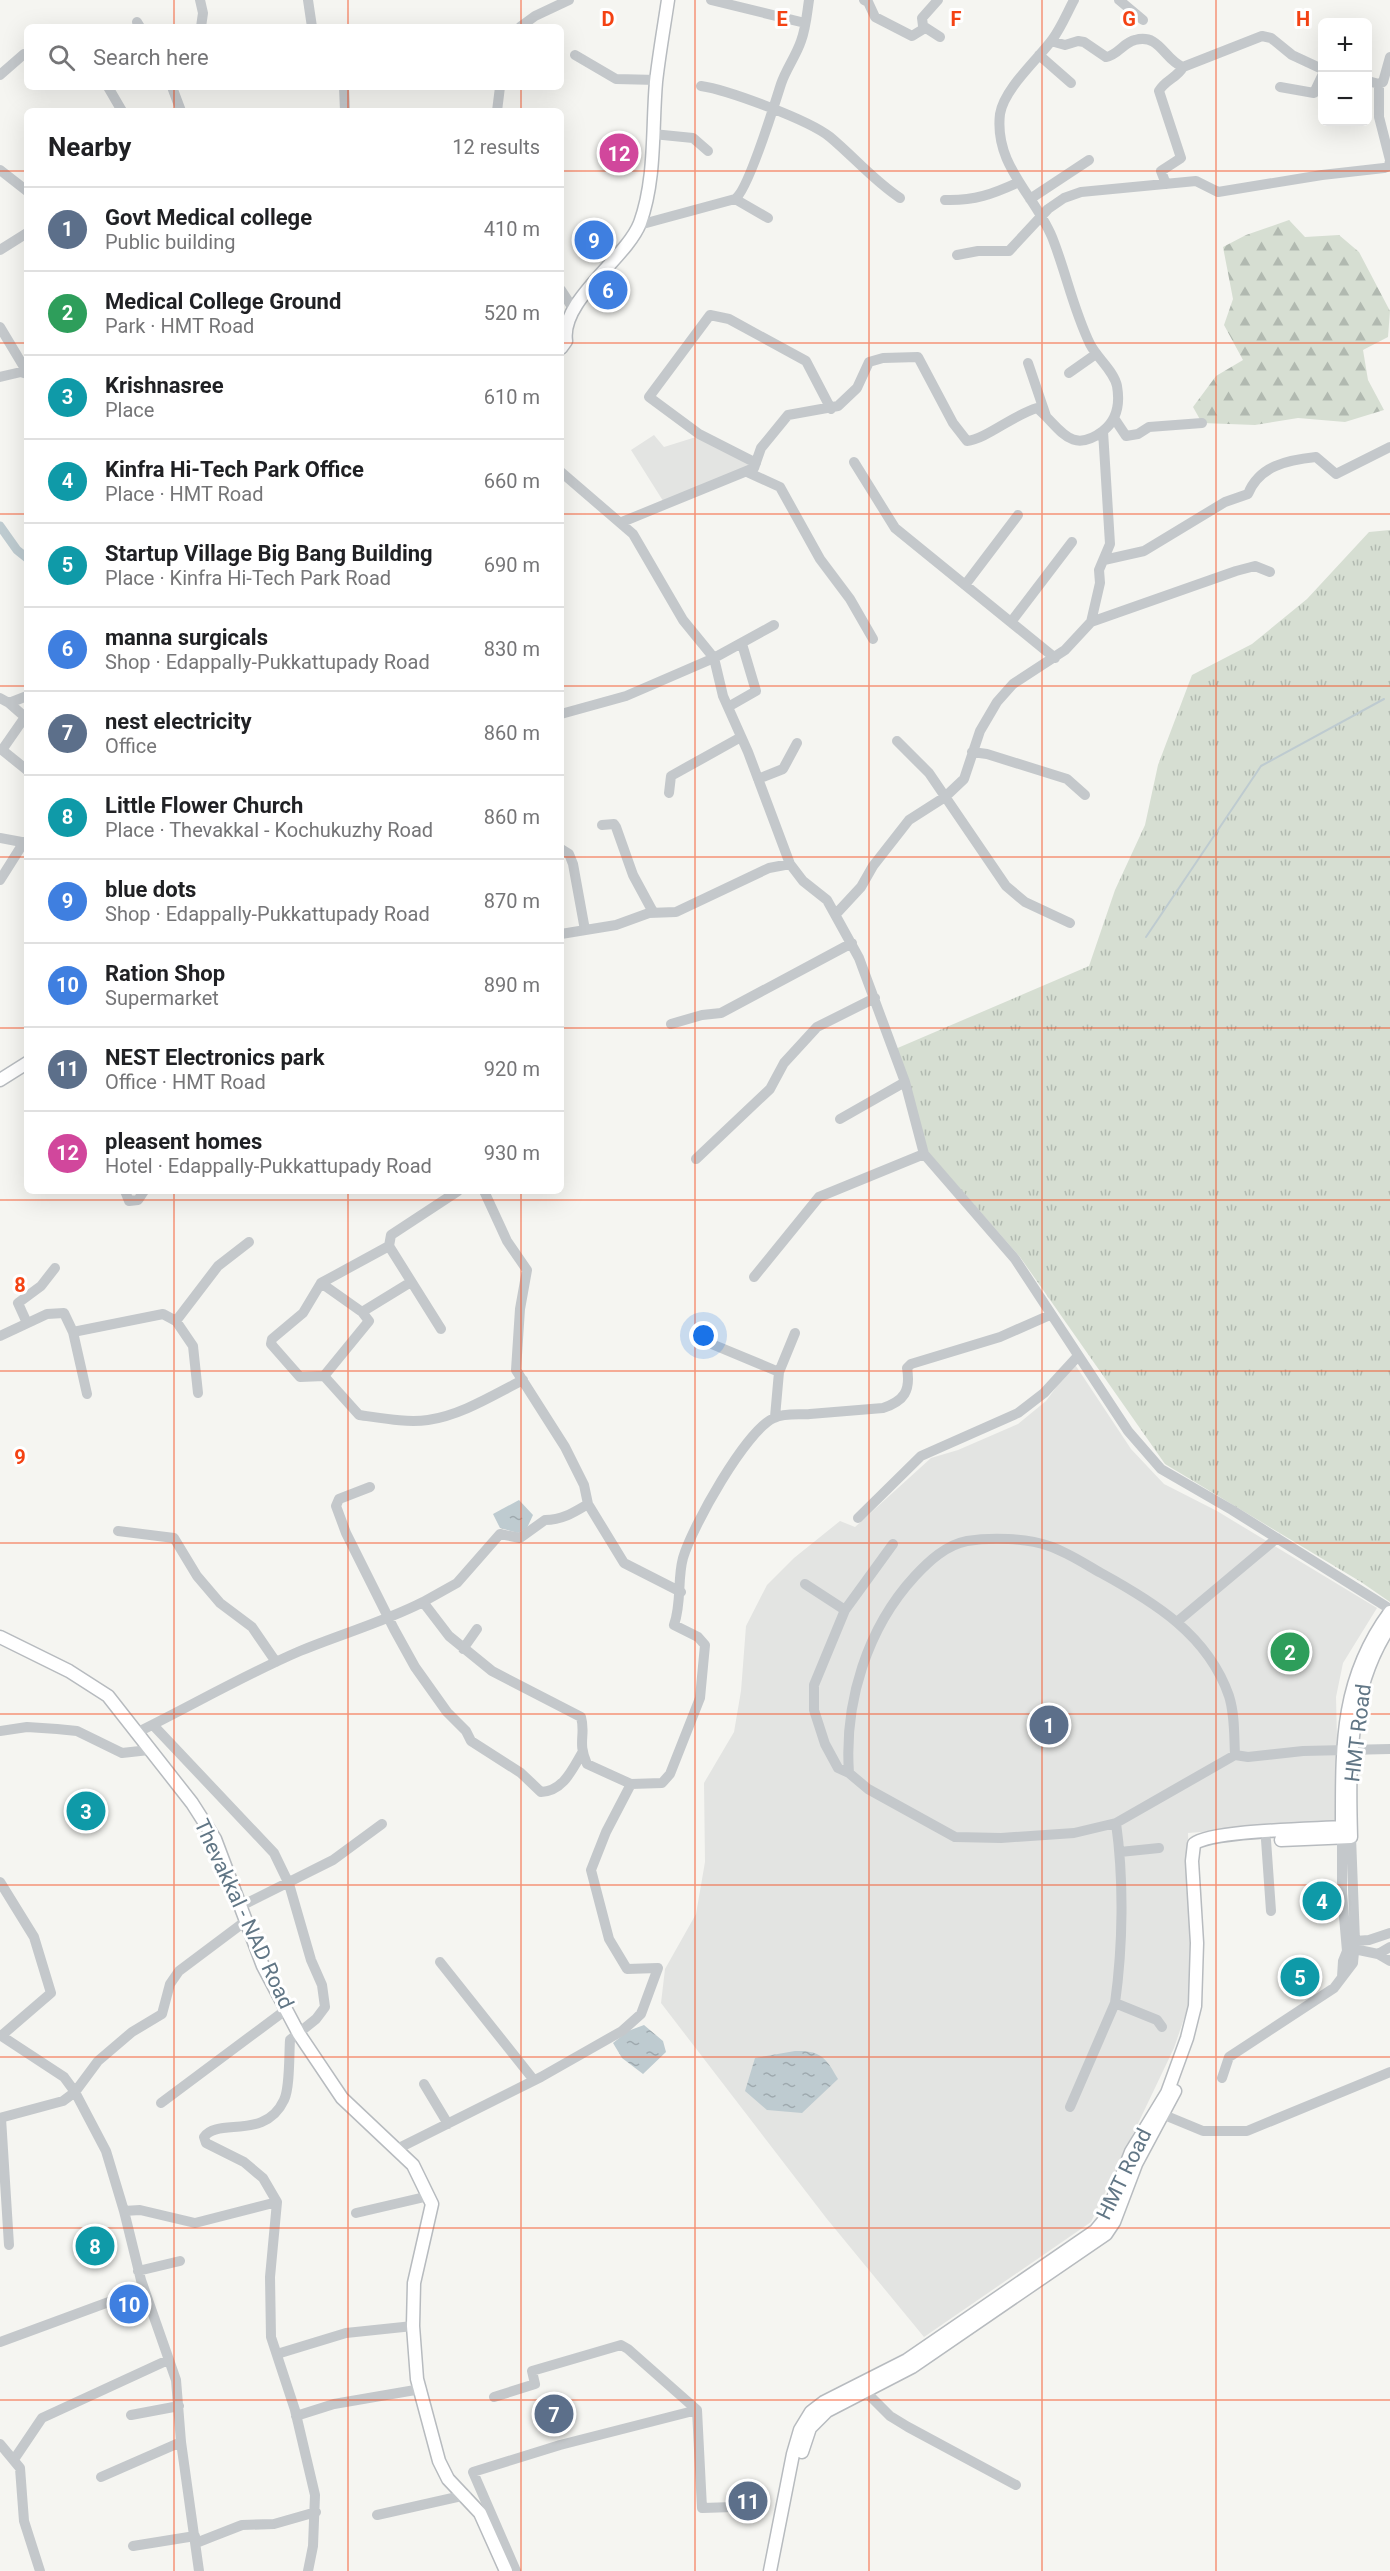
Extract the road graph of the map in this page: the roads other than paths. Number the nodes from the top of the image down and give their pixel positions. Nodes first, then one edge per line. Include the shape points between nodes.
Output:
1 (201, 0) edge
2 (308, 0) edge
3 (569, 0) edge
4 (668, 0) edge
5 (711, 0) edge
6 (810, 0) edge
7 (864, 0) edge
8 (938, 0) edge
9 (1074, 0) edge
10 (1119, 0) edge
11 (1143, 20) dead end
12 (805, 23) junction
13 (201, 24) edge
14 (312, 24) edge
15 (524, 24) edge
16 (925, 28) junction
17 (940, 37) dead end
18 (1051, 41) junction
19 (24, 54) dead end
20 (575, 55) dead end
21 (1039, 55) junction
22 (1390, 57) edge
23 (1183, 67) junction
24 (1318, 67) edge
25 (0, 75) edge
26 (657, 80) junction
27 (1071, 83) dead end
28 (1384, 83) edge
29 (701, 86) dead end
30 (1280, 87) dead end
31 (110, 90) edge
32 (173, 90) edge
33 (344, 90) edge
34 (500, 90) edge
35 (1318, 94) edge
36 (120, 108) edge
37 (180, 108) edge
38 (345, 108) edge
39 (497, 108) edge
40 (775, 111) junction
41 (653, 134) junction
42 (708, 151) dead end
43 (1089, 160) dead end
44 (0, 170) edge
45 (1019, 182) junction
46 (1166, 184) junction
47 (24, 189) edge
48 (735, 198) junction
49 (900, 198) dead end
50 (1030, 199) junction
51 (945, 200) dead end
52 (1041, 215) junction
53 (768, 218) dead end
54 (639, 225) junction
55 (24, 235) edge
56 (0, 250) edge
57 (957, 255) dead end
58 (564, 295) edge
59 (574, 310) junction
60 (0, 327) edge
61 (564, 330) edge
62 (1096, 354) junction
63 (1028, 363) dead end
64 (24, 368) edge
65 (24, 372) edge
66 (1069, 374) dead end
67 (0, 377) edge
68 (831, 409) junction
69 (1114, 418) junction
70 (1048, 422) junction
71 (1202, 423) dead end
72 (1103, 431) junction
73 (1390, 447) edge
74 (854, 462) dead end
75 (756, 463) junction
76 (747, 472) junction
77 (564, 474) edge
78 (1018, 515) dead end
79 (622, 522) junction
80 (1072, 542) dead end
81 (1104, 560) junction
82 (1270, 572) dead end
83 (965, 585) junction
84 (1011, 622) junction
85 (1091, 622) junction
86 (774, 625) dead end
87 (873, 639) dead end
88 (742, 644) junction
89 (714, 658) junction
90 (1055, 658) junction
91 (24, 697) edge
92 (3, 701) edge
93 (728, 707) junction
94 (564, 713) edge
95 (24, 716) edge
96 (24, 718) edge
97 (741, 736) junction
98 (897, 741) dead end
99 (797, 743) dead end
100 (972, 752) junction
101 (24, 768) edge
102 (758, 779) junction
103 (669, 793) dead end
104 (1085, 795) dead end
105 (945, 797) junction
106 (602, 825) dead end
107 (0, 838) edge
108 (24, 843) edge
109 (24, 844) edge
110 (564, 851) edge
111 (790, 864) junction
112 (0, 880) edge
113 (653, 912) junction
114 (836, 914) junction
115 (1070, 923) dead end
116 (585, 930) junction
117 (564, 934) edge
118 (852, 943) junction
119 (874, 998) junction
120 (671, 1024) dead end
121 (24, 1065) edge
122 (0, 1080) edge
123 (905, 1082) junction
124 (840, 1119) dead end
125 (924, 1154) junction
126 (696, 1159) dead end
127 (126, 1194) edge
128 (142, 1194) edge
129 (453, 1194) edge
130 (485, 1194) edge
131 (249, 1242) dead end
132 (389, 1246) junction
133 (55, 1268) dead end
134 (754, 1277) dead end
135 (411, 1282) junction
136 (321, 1283) junction
137 (362, 1312) junction
138 (1050, 1315) junction
139 (176, 1321) junction
140 (27, 1323) junction
141 (441, 1329) dead end
142 (73, 1332) junction
143 (795, 1333) dead end
144 (0, 1336) edge
145 (702, 1340) dead end
146 (1078, 1356) junction
147 (779, 1372) junction
148 (324, 1376) junction
149 (523, 1380) junction
150 (87, 1394) dead end
151 (198, 1394) dead end
152 (776, 1417) junction
153 (370, 1487) dead end
154 (588, 1504) junction
155 (858, 1518) dead end
156 (118, 1531) dead end
157 (1277, 1538) junction
158 (893, 1544) dead end
159 (805, 1584) dead end
160 (681, 1592) junction
161 (423, 1602) junction
162 (845, 1610) junction
163 (1390, 1610) edge
164 (390, 1619) junction
165 (1178, 1621) junction
166 (1390, 1626) edge
167 (477, 1629) dead end
168 (0, 1638) edge
169 (463, 1649) junction
170 (276, 1662) junction
171 (153, 1725) junction
172 (0, 1731) edge
173 (136, 1733) junction
174 (1390, 1749) edge
175 (149, 1750) junction
176 (1348, 1751) junction
177 (582, 1753) junction
178 (1235, 1755) junction
179 (849, 1773) junction
180 (631, 1784) junction
181 (1116, 1823) junction
182 (382, 1824) dead end
183 (1346, 1832) junction
184 (1266, 1840) junction
185 (1159, 1848) dead end
186 (1120, 1852) junction
187 (0, 1882) edge
188 (289, 1884) junction
189 (241, 1906) junction
190 (1271, 1911) dead end
191 (247, 1920) junction
192 (1390, 1933) edge
193 (1355, 1945) junction
194 (1390, 1947) edge
195 (1378, 1954) junction
196 (1390, 1961) edge
197 (440, 1962) dead end
198 (1342, 1977) junction
199 (1115, 2003) junction
200 (286, 2008) junction
201 (1162, 2027) dead end
202 (299, 2034) junction
203 (1, 2035) edge
204 (1178, 2071) junction
205 (1390, 2072) edge
206 (1222, 2078) dead end
207 (533, 2079) junction
208 (424, 2084) dead end
209 (75, 2092) junction
210 (161, 2103) dead end
211 (1070, 2107) dead end
212 (1160, 2114) junction
213 (0, 2118) edge
214 (448, 2124) junction
215 (397, 2150) junction
216 (429, 2196) junction
217 (277, 2202) junction
218 (124, 2211) junction
219 (356, 2213) dead end
220 (9, 2245) dead end
221 (180, 2261) dead end
222 (138, 2271) junction
223 (144, 2289) junction
224 (413, 2326) junction
225 (0, 2342) edge
226 (277, 2354) junction
227 (168, 2360) junction
228 (421, 2389) junction
229 (865, 2391) junction
230 (494, 2397) dead end
231 (179, 2406) junction
232 (697, 2410) junction
233 (131, 2415) dead end
234 (296, 2416) junction
235 (806, 2426) junction
236 (181, 2442) junction
237 (0, 2444) edge
238 (15, 2458) junction
239 (100, 2477) dead end
240 (1016, 2485) dead end
241 (466, 2496) junction
242 (734, 2508) dead end
243 (316, 2512) junction
244 (377, 2515) dead end
245 (195, 2540) junction
246 (133, 2546) dead end
247 (40, 2571) edge
248 (200, 2571) edge
249 (308, 2571) edge
250 (506, 2571) edge
251 (516, 2571) edge
252 (770, 2571) edge
253 (777, 2571) edge

1 - 13 street
2 - 14 street
3 - 15 street
4 - 26 main road
5 - 12 street
6 - 12 street
7 - 16 street via 875,17 912,36
8 - 16 street via 922,18
9 - 18 street
10 - 11 street
12 - 40 street
16 - 17 street
18 - 21 street
18 - 23 street via 1065,45 1084,42 1106,57 1132,40 1149,39
19 - 25 street
20 - 26 street via 616,79
21 - 27 street
21 - 45 street via 1016,83 1000,115 1004,155
22 - 28 street
23 - 24 street via 1262,36
23 - 46 street via 1160,91 1181,158 1161,171
26 - 41 main road
28 - 46 street via 1379,117 1389,166 1218,192 1196,181
29 - 40 street via 722,89
30 - 35 street
31 - 36 street
32 - 37 street
33 - 38 street
34 - 39 street
40 - 48 street via 741,195
40 - 49 street via 828,135 880,185
41 - 42 street via 693,138
41 - 54 main road
43 - 50 street
44 - 47 street
45 - 50 street
45 - 51 street via 985,197
46 - 52 street via 1081,192 1064,198
48 - 53 street
48 - 54 street
50 - 52 street
52 - 57 street via 1009,251
52 - 62 street via 1052,237 1074,308
54 - 59 main road
55 - 56 street
58 - 59 street
59 - 61 main road
60 - 64 street
62 - 66 street
62 - 69 street via 1115,378 1118,401
63 - 70 street
65 - 67 street
68 - 70 street via 857,388 869,362 914,355 922,362 952,423 966,441 974,441 1037,408
68 - 75 street via 788,415 761,448
68 - 75 street via 806,361 729,319 710,315 650,397 699,434
69 - 71 street via 1126,436 1149,427
69 - 72 street
70 - 72 street via 1075,441
72 - 81 street via 1111,523
73 - 81 street via 1336,474 1316,456 1284,463 1259,474 1248,494 1225,502 1144,550
74 - 83 street via 895,528
75 - 76 street
76 - 79 street
76 - 87 street via 780,487 820,559
77 - 79 street
78 - 83 street
79 - 89 street via 640,543 683,620
80 - 84 street
81 - 85 street
82 - 85 street via 1255,566 1236,571
83 - 84 street
84 - 90 street
85 - 90 street
86 - 88 street
88 - 89 street
88 - 93 street via 756,691
89 - 93 street
89 - 94 street via 626,696
90 - 100 street via 1013,684 997,702
91 - 92 street
92 - 95 street
93 - 97 street
96 - 101 street via 2,750
97 - 102 street
97 - 103 street via 671,776
98 - 105 street
99 - 102 street via 783,769
100 - 104 street via 1066,779
100 - 105 street via 964,779
102 - 111 street
105 - 114 street via 909,820 861,887
105 - 115 street via 1006,886 1025,902
106 - 113 street via 616,827 633,875
107 - 108 street
109 - 112 street
110 - 116 street via 573,864
111 - 113 street via 769,868 676,912
111 - 114 street
113 - 116 street via 616,925
114 - 118 street
116 - 117 street
118 - 119 street
118 - 120 street via 721,1013
119 - 123 street
119 - 126 street via 817,1027 784,1063 770,1089
121 - 122 main road
123 - 124 street
123 - 125 street
125 - 134 street via 819,1197
125 - 138 street via 1015,1259
127 - 128 street via 129,1202 138,1200
129 - 132 street via 391,1235
130 - 149 street via 507,1241 527,1270 516,1370
131 - 139 street via 218,1266
132 - 135 street
132 - 136 street
133 - 140 street via 41,1286 18,1303
135 - 137 street
135 - 141 street
136 - 137 street
136 - 148 street via 303,1313 271,1341 300,1377
137 - 148 street via 369,1321
138 - 146 street
138 - 152 street via 1000,1337 911,1364 907,1368 905,1398 899,1403 883,1408
139 - 142 street via 163,1314
139 - 151 street via 193,1346
140 - 142 street via 64,1312
140 - 144 street
142 - 150 street
143 - 147 street
145 - 147 street
146 - 155 street via 1044,1393 1018,1413 921,1456
146 - 157 street via 1128,1431 1161,1469
147 - 152 street
148 - 149 street via 359,1415 410,1421 429,1420 471,1407
149 - 154 street via 565,1447 584,1485
152 - 160 street via 753,1433 696,1524 679,1575
153 - 164 street via 339,1499 336,1506
154 - 160 street via 624,1563
154 - 161 street via 566,1517 545,1520 520,1538 500,1534 457,1583
156 - 170 street via 174,1538 197,1576 220,1603 252,1627
157 - 163 street
157 - 165 street
158 - 162 street
159 - 162 street
160 - 180 street via 674,1625 705,1644 700,1698 670,1774 662,1783
161 - 164 street
161 - 169 street via 438,1625
162 - 179 street via 814,1685 814,1710 838,1768
163 - 176 main road, HMT Road via 1354,1677 1347,1710
164 - 170 street via 367,1624
164 - 177 street via 415,1667 471,1741 521,1773 541,1792 563,1783
165 - 178 street via 1197,1641 1228,1696
165 - 179 street via 1152,1601 1048,1546 991,1540 966,1541 946,1549 925,1566 890,1606 866,1655 849,1728
166 - 176 main road, HMT Road via 1363,1678
167 - 169 street
168 - 173 main road, Thevakkal - NAD Road via 69,1671 108,1696
169 - 177 street via 492,1671 581,1717
170 - 171 street
171 - 173 street
171 - 188 street via 274,1853
172 - 175 street via 27,1727 77,1731 122,1753
173 - 175 main road, Thevakkal - NAD Road
174 - 176 street
175 - 189 main road, Thevakkal - NAD Road via 192,1803 214,1839
176 - 178 street
176 - 183 main road, HMT Road
177 - 180 street via 587,1764
178 - 181 street
179 - 181 street via 868,1789 955,1837 1074,1833
180 - 207 street via 591,1870 609,1940 627,1969 658,1968 641,2014 541,2078
181 - 186 street
182 - 188 street via 333,1860
183 - 184 main road, HMT Road
183 - 193 street
183 - 198 street, HMT Road via 1342,1894 1347,1951
183 - 204 main road, HMT Road via 1223,1836 1194,1844 1195,2006
184 - 190 street
184 - 204 main road, HMT Road via 1204,1845 1199,1852 1204,1949 1201,2006
185 - 186 street
186 - 199 street via 1121,1958
187 - 203 street via 34,1937 51,1994
188 - 189 street
188 - 202 street via 325,2002 316,2019
189 - 191 main road, Thevakkal - NAD Road
191 - 200 main road, Thevakkal - NAD Road via 263,1966
191 - 209 street via 179,1971 170,1984 162,2014 132,2032 98,2061
192 - 193 street
193 - 195 street
193 - 198 street via 1353,1963
194 - 195 street
195 - 196 street
197 - 207 street
198 - 206 street via 1334,1988 1228,2057
199 - 201 street via 1157,2020
199 - 211 street
200 - 202 main road, Thevakkal - NAD Road
200 - 210 street
202 - 215 main road, Thevakkal - NAD Road via 342,2098
202 - 217 street via 290,2040 285,2100 269,2117 251,2127 221,2127 204,2137 206,2143 244,2162 263,2178
203 - 209 street via 64,2077
204 - 212 main road, HMT Road
205 - 212 street via 1247,2131 1203,2131
207 - 214 street
208 - 214 street
209 - 213 street via 56,2105
209 - 218 street via 106,2151
212 - 229 main road, HMT Road via 1106,2234 912,2367
212 - 235 main road, HMT Road via 1122,2170 1105,2219 1095,2231 907,2360 824,2402
213 - 220 street
214 - 215 street
215 - 216 main road, Thevakkal - NAD Road via 413,2165
216 - 219 street
216 - 224 main road via 432,2204 414,2283
217 - 218 street via 195,2223
217 - 226 street via 270,2277 271,2337
218 - 222 street
221 - 222 street
222 - 223 street
223 - 225 street
223 - 227 street
224 - 226 street via 346,2333
224 - 228 main road
226 - 234 street
227 - 231 street via 176,2380
227 - 238 street via 42,2418
228 - 234 street via 334,2404
228 - 241 main road via 439,2462 448,2479
229 - 235 main road, HMT Road
229 - 240 street via 899,2422
230 - 232 street via 535,2384 532,2371 621,2345
231 - 233 street
231 - 236 street
232 - 242 street via 702,2508
232 - 251 street via 473,2472
234 - 243 street
235 - 252 main road, HMT Road via 793,2454
235 - 253 main road, HMT Road
236 - 239 street
236 - 245 street
237 - 238 street
238 - 247 street via 22,2479 24,2521
241 - 244 street
241 - 250 main road via 480,2513
243 - 245 street via 274,2524 242,2525
243 - 249 street
245 - 246 street
245 - 248 street

